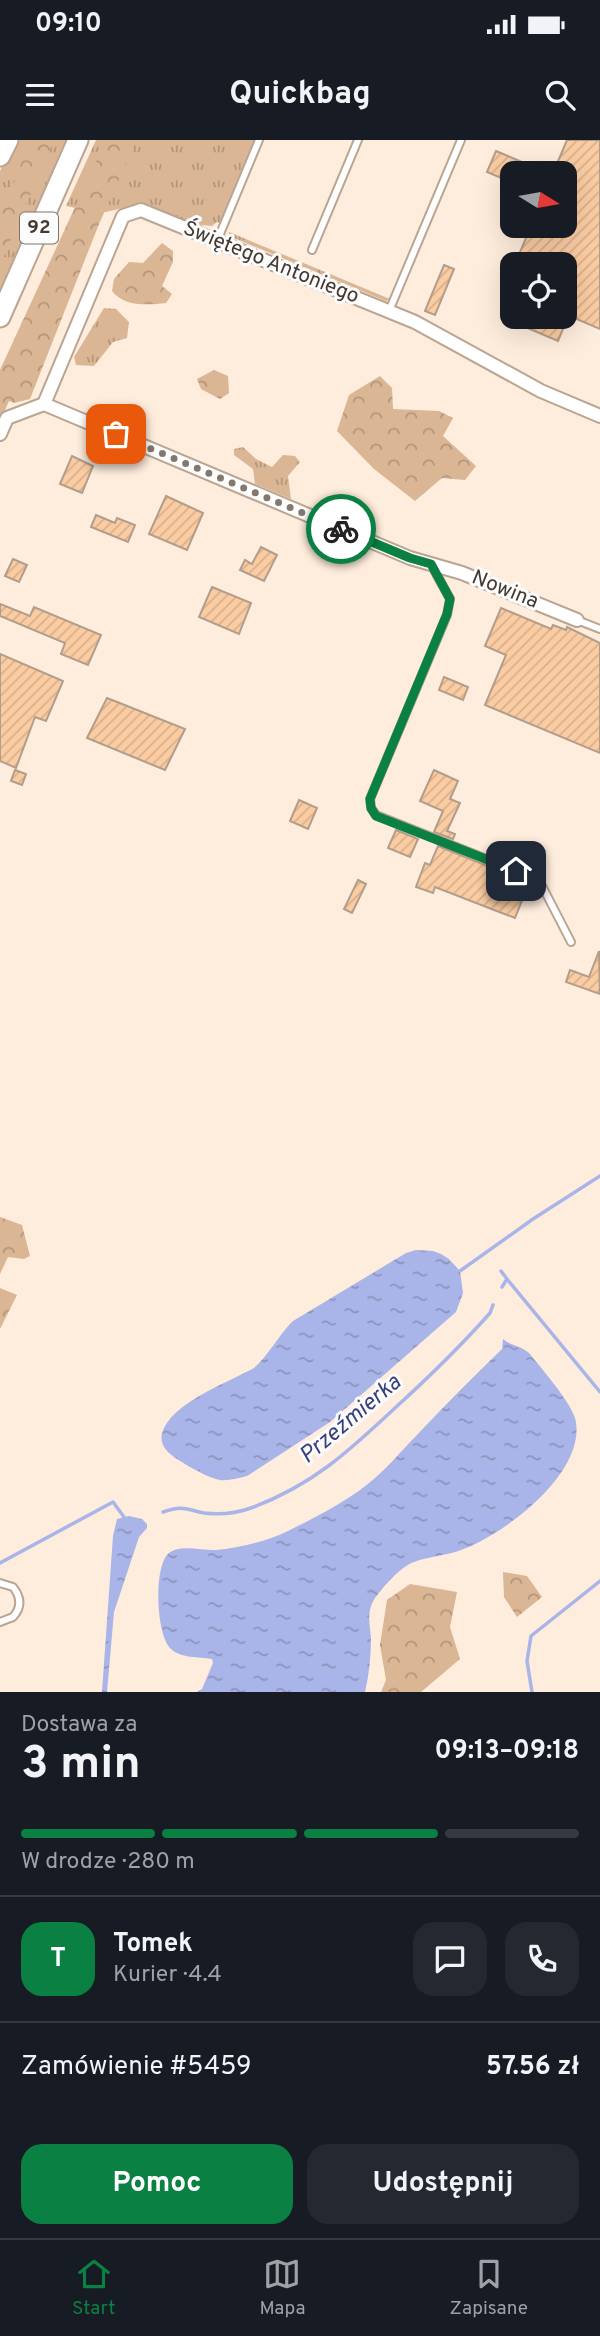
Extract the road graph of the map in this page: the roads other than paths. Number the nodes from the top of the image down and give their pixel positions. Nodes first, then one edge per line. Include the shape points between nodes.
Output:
1 (8, 140) edge
2 (78, 140) edge
3 (259, 140) edge
4 (358, 140) edge
5 (461, 140) edge
6 (0, 156) edge
7 (217, 241) junction
8 (312, 250) dead end
9 (389, 311) junction
10 (0, 317) edge
11 (44, 404) junction
12 (600, 416) edge
13 (0, 434) edge
14 (431, 564) junction
15 (577, 620) joint
16 (600, 629) edge
17 (571, 942) dead end
18 (0, 1583) edge
19 (0, 1622) edge

1 - 6 main road
2 - 10 main road, 92
3 - 7 lane
4 - 8 lane
5 - 9 lane
7 - 9 street, Świętego Antoniego
7 - 11 street, Świętego Antoniego via 141,210 122,216
9 - 12 street, Świętego Antoniego via 541,391
11 - 13 street via 7,418
11 - 14 street, Nowina
14 - 15 street, Nowina
14 - 17 lane via 450,599 447,614 370,799 371,808 376,816 539,880
15 - 16 lane
18 - 19 lane via 13,1587 20,1606 13,1617

